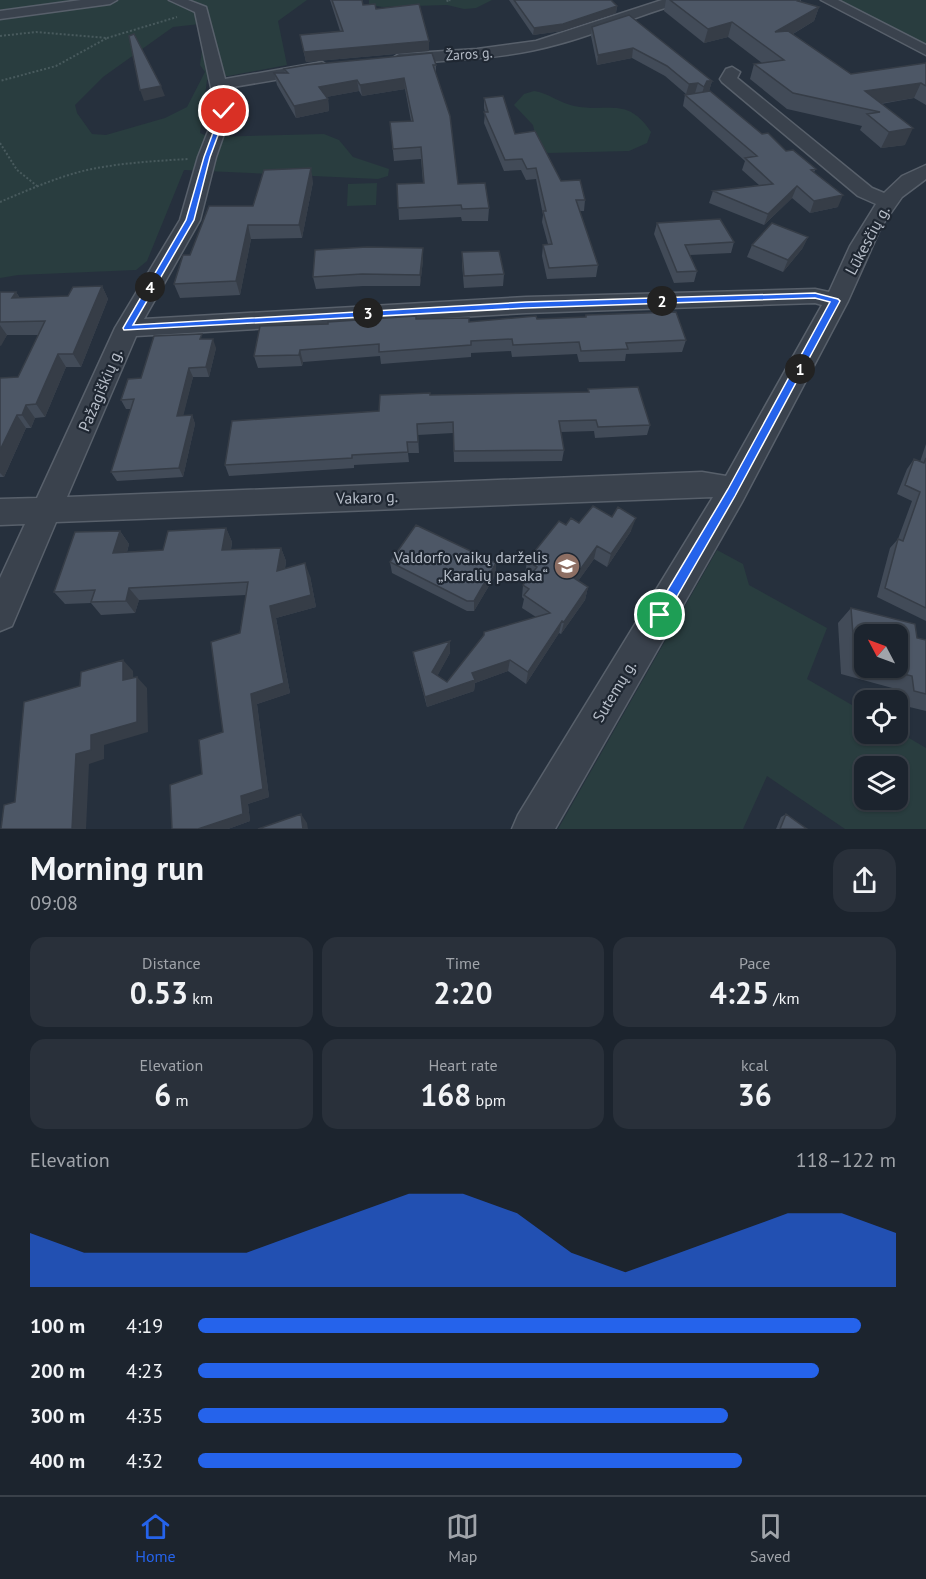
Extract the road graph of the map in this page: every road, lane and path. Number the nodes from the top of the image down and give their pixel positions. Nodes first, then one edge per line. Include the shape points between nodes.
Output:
1 (110, 0) edge
2 (677, 0) edge
3 (828, 0) edge
4 (181, 2) edge
5 (201, 10) junction
6 (0, 15) edge
7 (0, 36) edge
8 (107, 38) junction
9 (926, 51) edge
10 (381, 61) edge
11 (338, 65) edge
12 (732, 72) dead end
13 (0, 81) edge
14 (219, 85) junction
15 (0, 142) edge
16 (207, 157) junction
17 (926, 171) edge
18 (37, 186) junction
19 (886, 201) junction
20 (0, 202) edge
21 (836, 301) junction
22 (127, 328) junction
23 (732, 493) junction
24 (48, 510) junction
25 (0, 512) edge
26 (0, 615) edge
27 (532, 829) edge

1 - 6 street
2 - 10 street, Žaros g. via 532,46
3 - 9 street
4 - 5 street
5 - 8 path
5 - 14 street, Pažagiškių g.
7 - 8 path via 36,32
8 - 13 path via 91,50 16,79
11 - 14 street
12 - 19 street via 728,79 865,192
14 - 16 street, Pažagiškių g. via 224,111
15 - 18 path via 17,170
16 - 18 path via 86,171
16 - 22 street, Pažagiškių g. via 190,220
17 - 19 street, Lūkesčių g.
18 - 20 path
19 - 21 street, Lūkesčių g.
21 - 22 street via 815,296 549,304
21 - 23 street, Sutemų g.
22 - 24 street, Pažagiškių g.
23 - 24 street, Vakaro g. via 717,485 702,484
23 - 27 street, Sutemų g.
24 - 25 street, Vakaro g.
24 - 26 street, Pažagiškių g.

